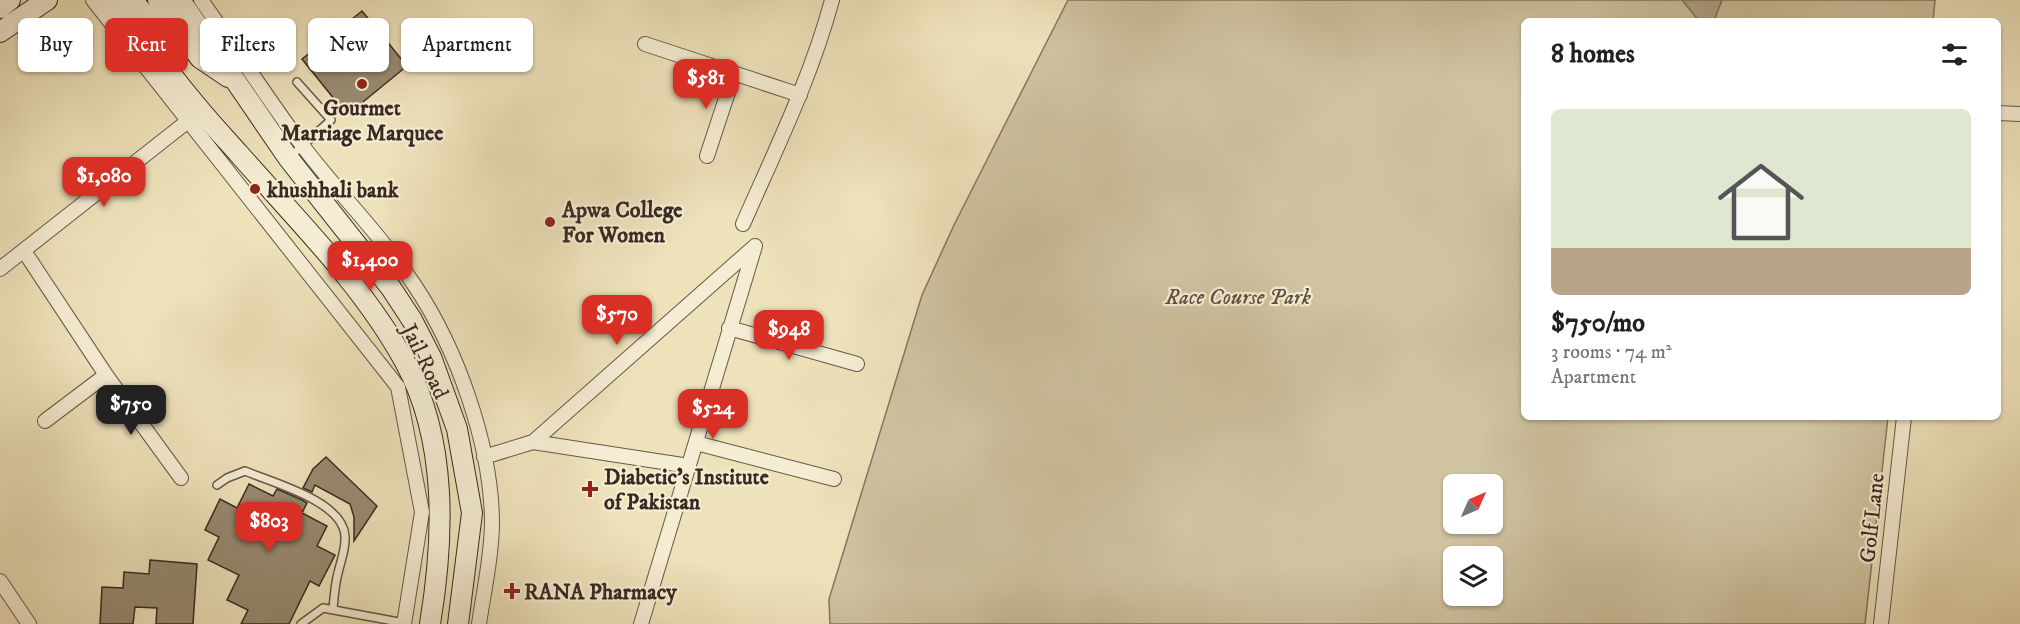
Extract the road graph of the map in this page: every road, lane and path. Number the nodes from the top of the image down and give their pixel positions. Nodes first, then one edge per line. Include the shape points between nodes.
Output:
1 (10, 0) edge
2 (93, 0) edge
3 (158, 0) edge
4 (180, 0) edge
5 (201, 0) edge
6 (832, 0) edge
7 (41, 2) edge
8 (117, 2) edge
9 (0, 8) edge
10 (0, 32) edge
11 (645, 44) dead end
12 (734, 74) junction
13 (297, 81) dead end
14 (238, 84) junction
15 (800, 95) junction
16 (2001, 112) edge
17 (2020, 114) edge
18 (188, 121) junction
19 (296, 153) junction
20 (707, 156) dead end
21 (743, 224) dead end
22 (24, 251) junction
23 (0, 269) edge
24 (729, 328) junction
25 (857, 364) dead end
26 (106, 375) junction
27 (1904, 420) edge
28 (45, 421) dead end
29 (532, 442) junction
30 (696, 443) junction
31 (484, 457) junction
32 (690, 466) junction
33 (181, 478) dead end
34 (834, 479) dead end
35 (217, 485) dead end
36 (0, 581) edge
37 (333, 609) junction
38 (29, 624) edge
39 (301, 624) edge
40 (404, 624) edge
41 (430, 624) edge
42 (458, 624) edge
43 (479, 624) edge
44 (641, 624) edge
45 (1881, 624) edge

1 - 9 main road
2 - 18 street
3 - 14 main road via 200,58
4 - 14 main road, Jail Road
5 - 19 street
6 - 15 street
7 - 10 main road
8 - 41 main road, Jail Road via 160,60 372,309 406,364 425,411 437,473 440,512
11 - 12 street
12 - 15 street
12 - 20 street
13 - 19 lane via 331,120
14 - 19 main road, Jail Road
15 - 21 street
16 - 17 street
18 - 22 street
18 - 40 street via 398,387 422,512
19 - 31 street via 347,198 415,286 446,340
19 - 42 main road, Jail Road via 401,304 431,357 446,394 464,458 472,513
22 - 23 street
22 - 26 street
24 - 25 street
24 - 29 street via 755,246
24 - 30 street
26 - 28 street
26 - 33 street
27 - 45 street, Golf Lane
29 - 31 street
29 - 32 street
30 - 32 street
30 - 34 street
31 - 43 street via 492,521
32 - 44 street
35 - 37 lane via 245,471 316,500 339,519 345,548
36 - 38 street
37 - 39 lane via 323,608
37 - 40 lane

